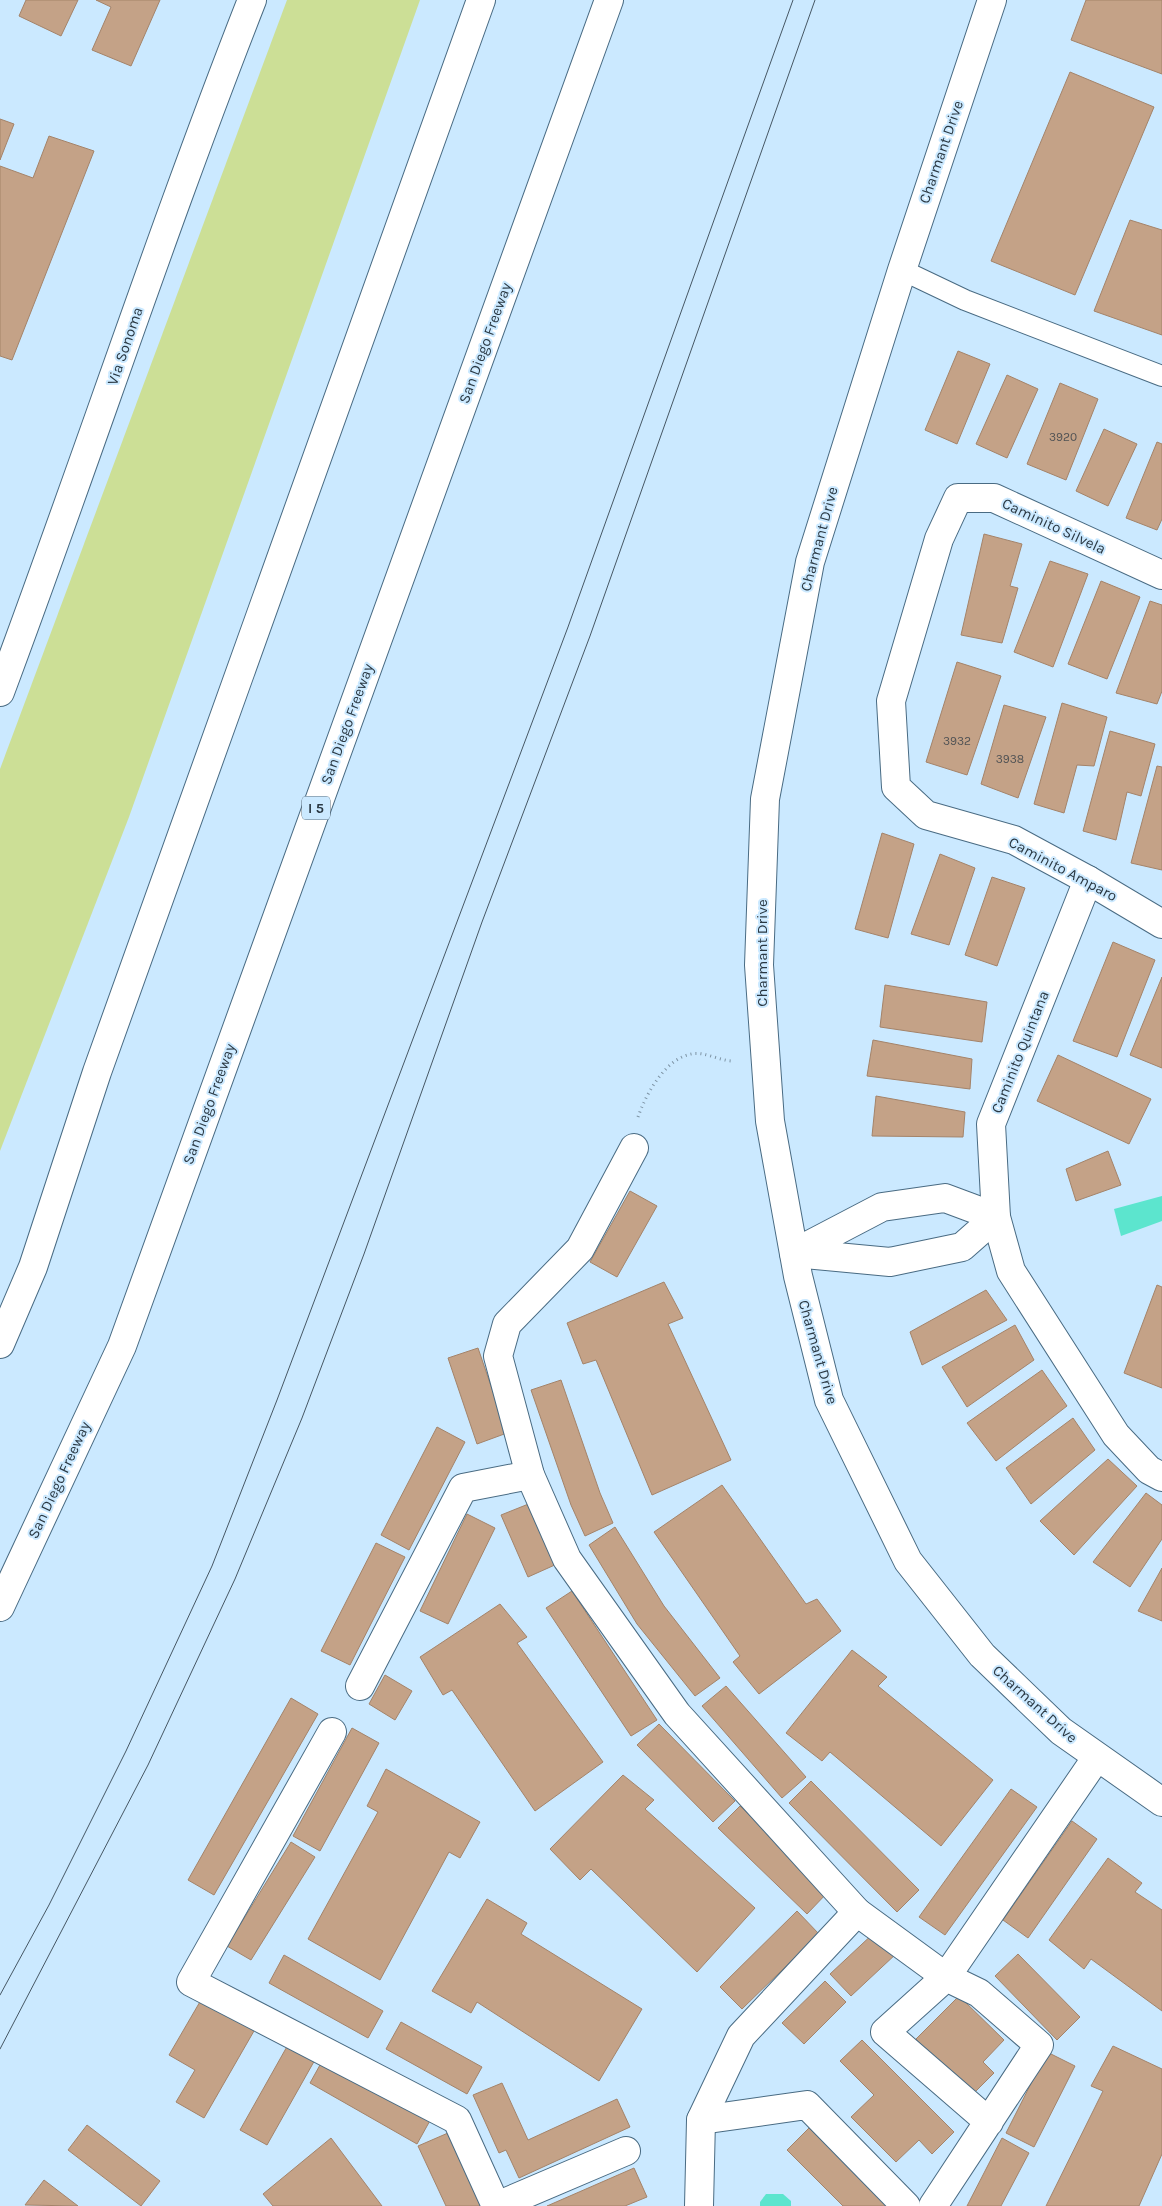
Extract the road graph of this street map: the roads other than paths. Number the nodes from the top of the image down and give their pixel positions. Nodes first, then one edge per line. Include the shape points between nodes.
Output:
1 (252, 0) edge
2 (481, 0) edge
3 (609, 0) edge
4 (992, 0) edge
5 (902, 270) junction
6 (1162, 376) edge
7 (939, 540) joint
8 (1162, 575) edge
9 (0, 692) edge
10 (1088, 880) junction
11 (1162, 924) edge
12 (634, 1148) road end
13 (996, 1217) junction
14 (794, 1253) junction
15 (0, 1344) edge
16 (530, 1475) junction
17 (1162, 1477) edge
18 (0, 1607) edge
19 (360, 1686) dead end
20 (332, 1732) dead end
21 (1097, 1756) junction
22 (1162, 1802) edge
23 (857, 1912) junction
24 (946, 1977) junction
25 (701, 2120) junction
26 (989, 2122) junction
27 (626, 2150) dead end
28 (497, 2206) edge
29 (699, 2206) edge
30 (906, 2206) edge
31 (933, 2206) edge

1 - 9 main road, Via Sonoma via 198,139
2 - 15 main road via 97,1072 33,1267
3 - 18 main road, San Diego Freeway / I 5 via 122,1346
4 - 5 main road, Charmant Drive
5 - 6 lane via 965,300
5 - 14 main road, Charmant Drive via 810,562 765,799 759,965 770,1121
7 - 8 main road, Caminito Silvela via 958,498 994,498
7 - 10 main road, Caminito Amparo via 891,701 896,787 926,815 1014,840
10 - 11 main road, Caminito Amparo
10 - 13 main road, Caminito Quintana via 991,1124
12 - 16 main road via 580,1249 507,1324 498,1356
13 - 14 main road via 962,1247 890,1262
13 - 14 main road via 945,1198 882,1207
13 - 17 main road, Caminito Quintana via 1011,1270 1100,1410 1116,1435 1149,1470
14 - 21 main road, Charmant Drive via 829,1400 908,1561 982,1655 1061,1731
16 - 19 main road via 463,1488
16 - 23 main road via 567,1559 676,1714
20 - 28 main road via 191,1982 457,2120
21 - 22 main road, Charmant Drive
21 - 24 main road
23 - 24 main road
23 - 25 main road via 741,2036
24 - 26 main road via 979,1993 1039,2045
24 - 26 main road via 884,2032
25 - 29 main road
25 - 30 main road via 807,2105
26 - 31 main road
27 - 28 main road

